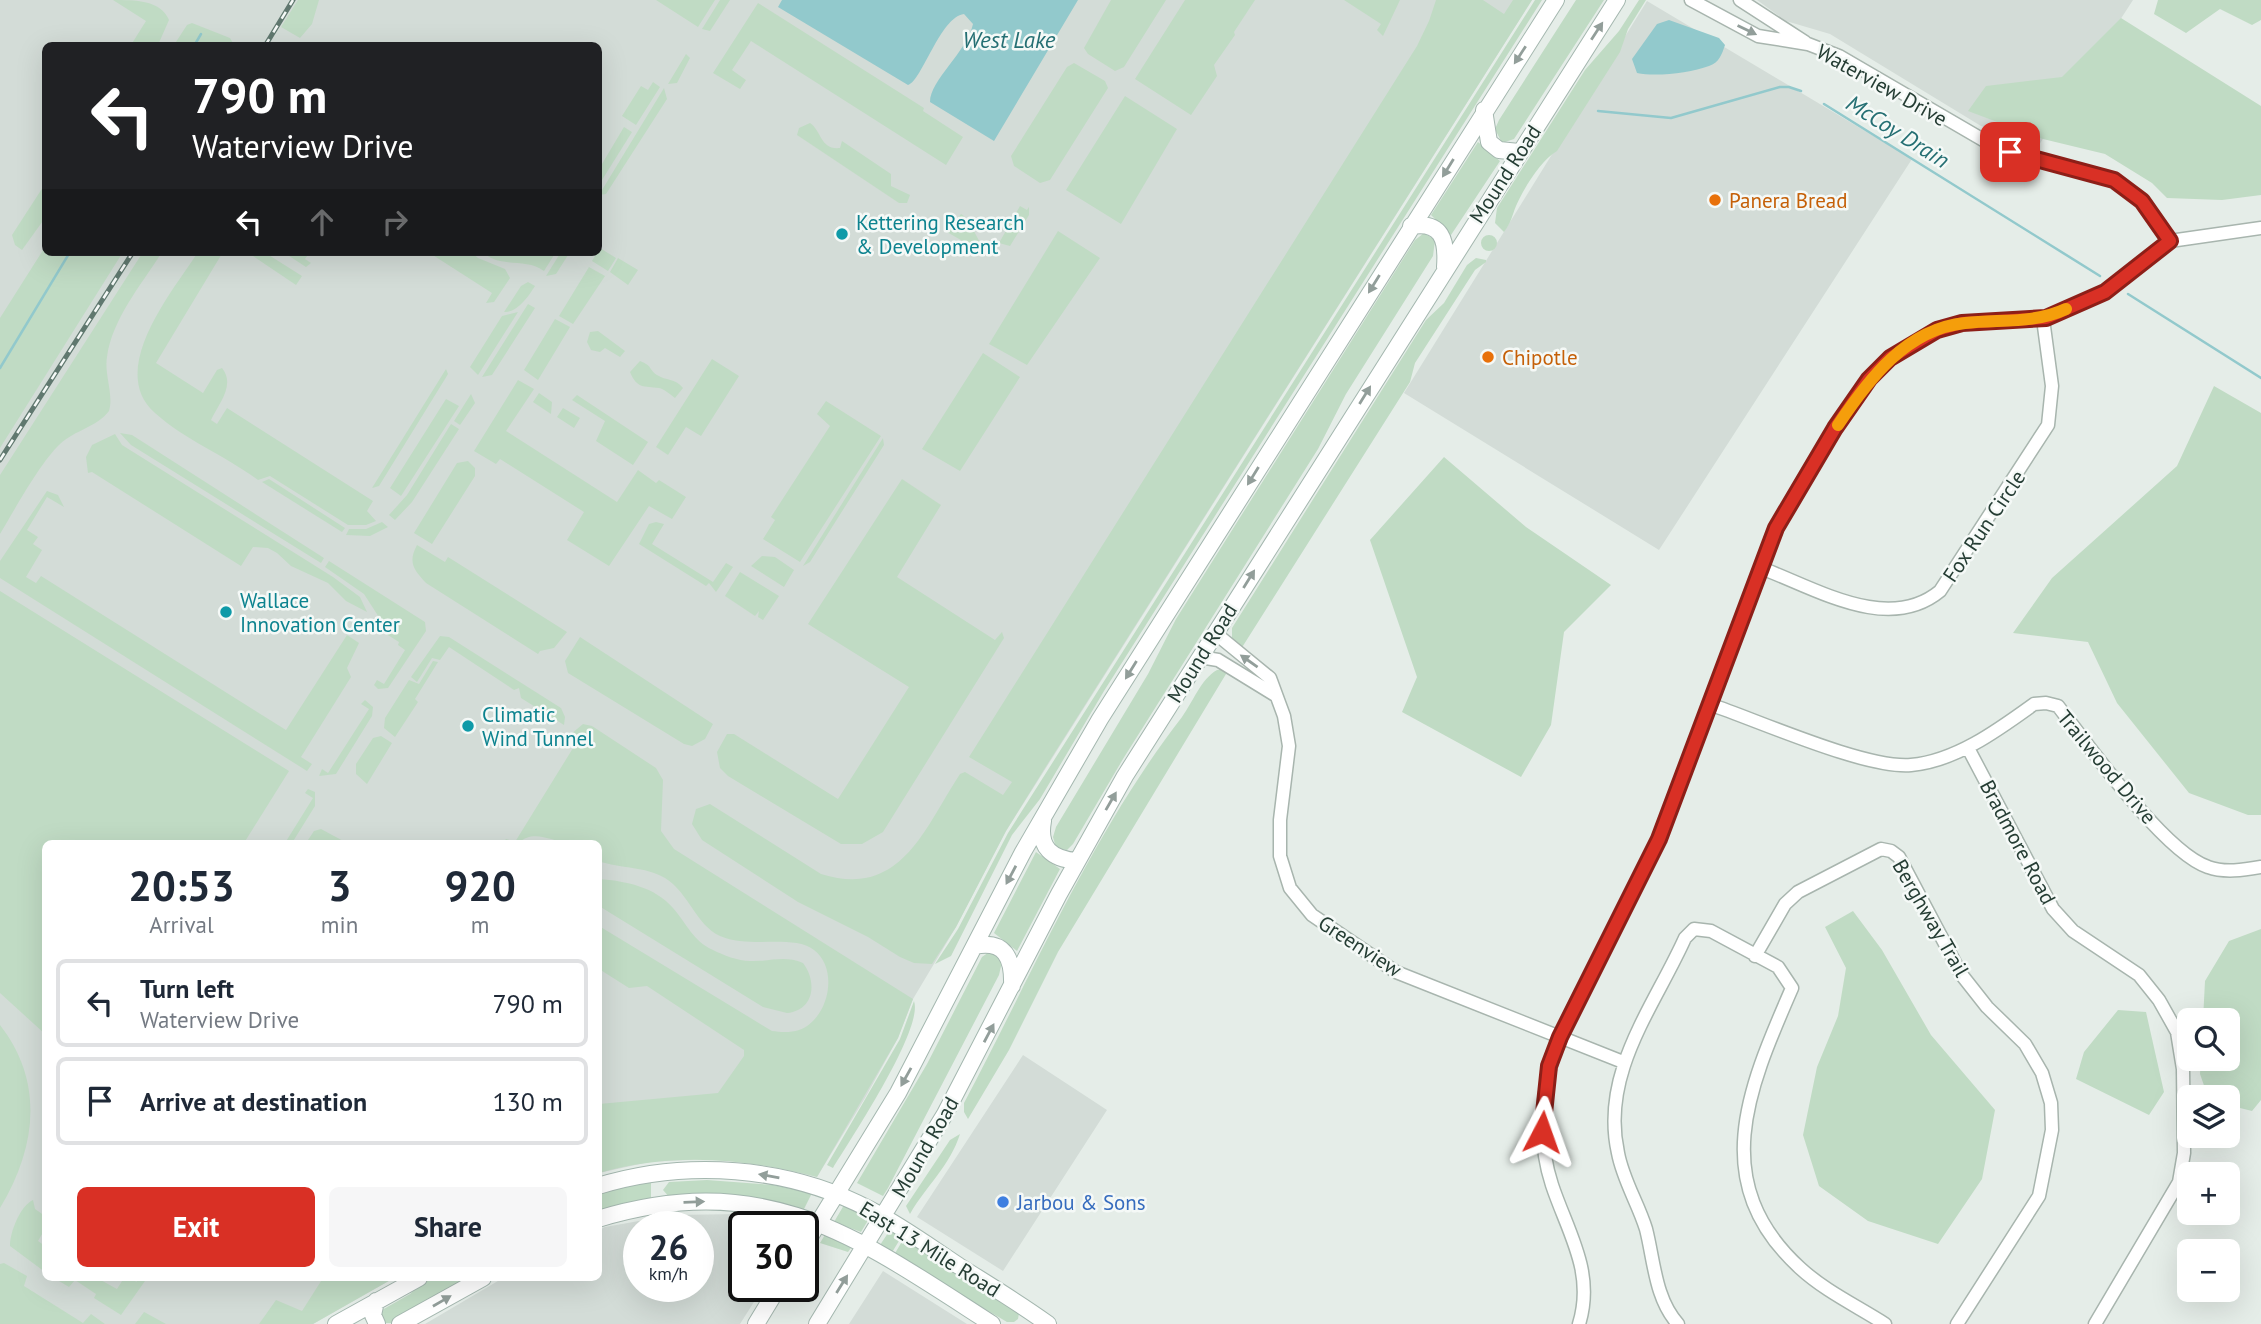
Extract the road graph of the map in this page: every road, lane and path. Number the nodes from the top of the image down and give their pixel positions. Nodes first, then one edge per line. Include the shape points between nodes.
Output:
1 (1556, 0) edge
2 (1617, 0) edge
3 (1691, 0) edge
4 (1740, 0) edge
5 (1808, 44) junction
6 (1485, 110) junction
7 (1519, 152) junction
8 (1411, 226) junction
9 (2261, 228) edge
10 (2170, 241) junction
11 (1444, 270) junction
12 (2043, 318) junction
13 (1762, 568) junction
14 (1215, 633) junction
15 (1200, 657) junction
16 (1275, 695) junction
17 (1712, 705) junction
18 (1968, 748) junction
19 (1044, 815) junction
20 (1077, 861) junction
21 (2261, 867) edge
22 (975, 946) junction
23 (1755, 956) junction
24 (1012, 988) junction
25 (1560, 1037) junction
26 (1623, 1062) junction
27 (669, 1172) junction
28 (602, 1185) edge
29 (836, 1195) junction
30 (666, 1204) junction
31 (779, 1211) edge
32 (883, 1217) junction
33 (602, 1218) edge
34 (819, 1223) joint
35 (867, 1244) junction
36 (413, 1281) edge
37 (478, 1281) edge
38 (376, 1301) junction
39 (769, 1302) edge
40 (958, 1302) junction
41 (1024, 1317) edge
42 (336, 1324) edge
43 (377, 1324) edge
44 (400, 1324) edge
45 (756, 1324) edge
46 (817, 1324) edge
47 (992, 1324) edge
48 (1006, 1324) edge
49 (1048, 1324) edge
50 (1580, 1324) edge
51 (1678, 1324) edge
52 (1885, 1324) edge
53 (1957, 1324) edge
54 (2095, 1324) edge

1 -> 6 main road
7 -> 2 main road, Mound Road
3 -> 5 street, Waterview Drive via 1758,36
4 - 5 street, Waterview Drive
5 - 10 street, Waterview Drive via 1839,56 1997,148 2114,180 2142,201
6 - 7 main road via 1489,142 1499,150
6 -> 8 main road
7 - 11 main road, Mound Road
8 - 11 main road via 1429,225 1442,234
8 -> 19 main road
9 - 10 street
10 - 12 street via 2105,292
14 -> 11 main road, Mound Road
12 - 13 street via 1962,323 1937,330 1890,358 1863,389 1787,506
12 - 13 street, Fox Run Circle via 2052,386 2048,425 1940,591 1914,607 1879,610
13 - 17 street
14 - 15 main road, Mound Road
16 -> 14 street, Greenview via 1270,678
15 - 16 street via 1218,660
20 -> 15 main road, Mound Road
16 - 25 street, Greenview via 1288,734 1280,856 1290,888 1312,915 1396,972
17 - 18 street, Trailwood Drive via 1885,764 1912,765
17 - 25 street via 1659,839
18 - 21 street, Trailwood Drive via 2034,704 2058,706 2172,846 2207,867
18 - 54 street, Bradmore Road via 2053,909 2073,932 2139,975 2176,1032 2183,1069 2184,1153 2179,1182
19 - 20 main road via 1042,837 1047,850 1058,858
19 -> 22 main road
20 - 24 main road, Mound Road
22 - 24 main road via 990,944 1003,949 1011,961
22 -> 29 main road via 909,1072
23 - 26 street via 1711,931 1694,929 1685,938
23 - 52 street via 1778,967 1792,988 1747,1108 1742,1135 1753,1198 1765,1226 1802,1270
23 - 53 street, Berghway Trail via 1785,904 1798,892 1881,849 1891,850 1899,857 1961,974 2025,1044 2042,1073 2052,1103 2052,1130 2039,1196
32 -> 24 main road, Mound Road
25 - 26 street, Greenview
25 - 50 street via 1549,1066 1542,1132 1552,1184 1583,1265 1586,1284
26 - 51 street via 1614,1109 1617,1152 1642,1216 1665,1305
27 - 28 main road, East 13 Mile Road
29 -> 27 main road, East 13 Mile Road via 795,1181 742,1172
27 - 30 main road via 656,1187
29 - 32 main road, East 13 Mile Road
29 - 34 main road
30 -> 31 main road, East 13 Mile Road via 738,1203
30 - 33 main road, East 13 Mile Road
32 - 35 main road, Mound Road
32 - 41 main road, East 13 Mile Road
34 - 35 main road, East 13 Mile Road
35 - 40 main road, East 13 Mile Road
46 -> 35 main road, Mound Road
36 - 38 main road
44 -> 37 main road
38 - 42 main road
38 - 43 main road via 373,1315
39 - 45 main road
40 - 47 main road, East 13 Mile Road
40 - 48 main road via 966,1299
41 - 49 main road, East 13 Mile Road

